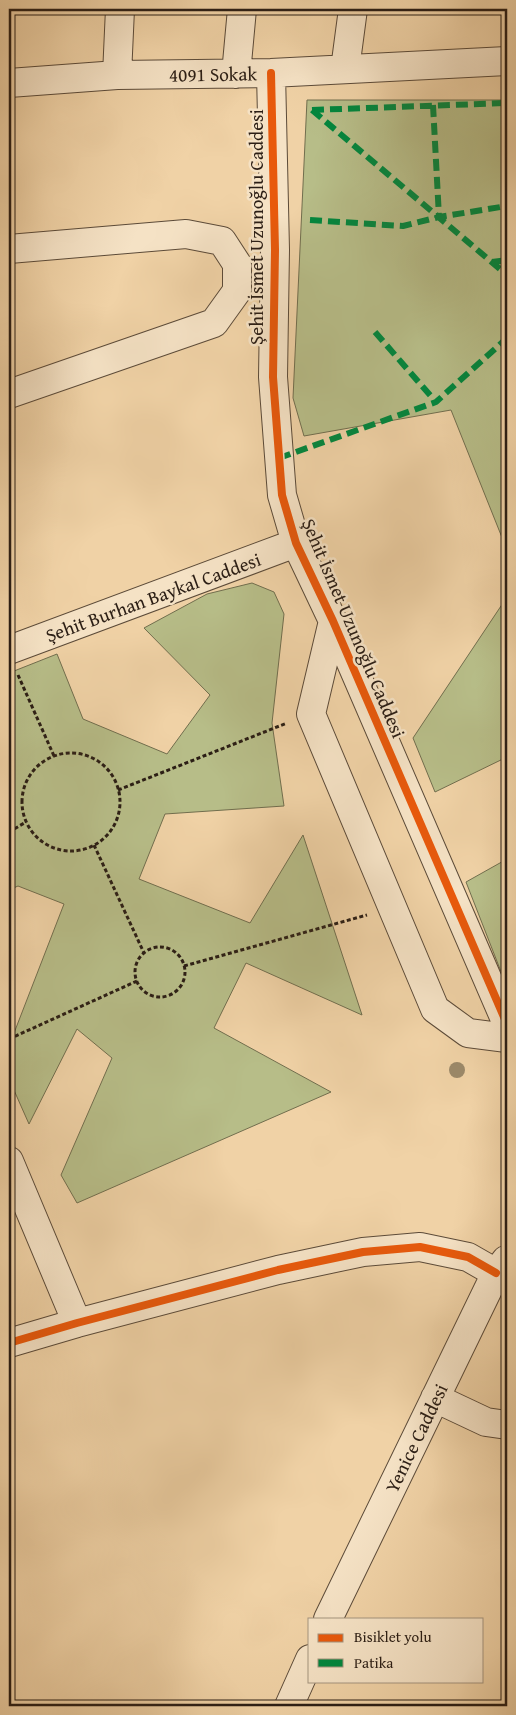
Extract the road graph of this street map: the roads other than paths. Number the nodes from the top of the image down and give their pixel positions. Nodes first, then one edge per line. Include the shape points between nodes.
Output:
1 (120, 9) edge
2 (242, 9) edge
3 (353, 9) edge
4 (507, 61) edge
5 (345, 69) junction
6 (271, 73) junction
7 (236, 74) junction
8 (116, 75) junction
9 (9, 83) edge
10 (9, 249) edge
11 (9, 394) edge
12 (296, 544) junction
13 (333, 621) junction
14 (13, 662) edge
15 (507, 1024) edge
16 (507, 1038) edge
17 (9, 1161) edge
18 (502, 1266) edge
19 (77, 1323) junction
20 (9, 1343) edge
21 (435, 1398) junction
22 (507, 1425) edge
23 (328, 1618) edge
24 (308, 1664) edge
25 (288, 1706) edge

1 - 8 street
2 - 7 street
3 - 5 street
4 - 5 street, 4091 Sokak
5 - 6 street, 4091 Sokak
6 - 7 street, 4091 Sokak
6 - 12 street, Şehit İsmet Uzunoğlu Caddesi via 275,250 273,377 282,495
7 - 8 street, 4091 Sokak
8 - 9 street, 4091 Sokak
10 - 11 street via 186,234 222,241 237,264 237,291 214,323
12 - 13 street, Şehit İsmet Uzunoğlu Caddesi
12 - 14 street, Şehit Burhan Baykal Caddesi
13 - 15 street, Şehit İsmet Uzunoğlu Caddesi
13 - 16 street via 311,714 435,1009 468,1033
17 - 19 street
18 - 19 street via 420,1247 363,1252 278,1270
18 - 21 street, Yenice Caddesi
19 - 20 street
21 - 22 street via 486,1422
21 - 23 street, Yenice Caddesi
24 - 25 street

